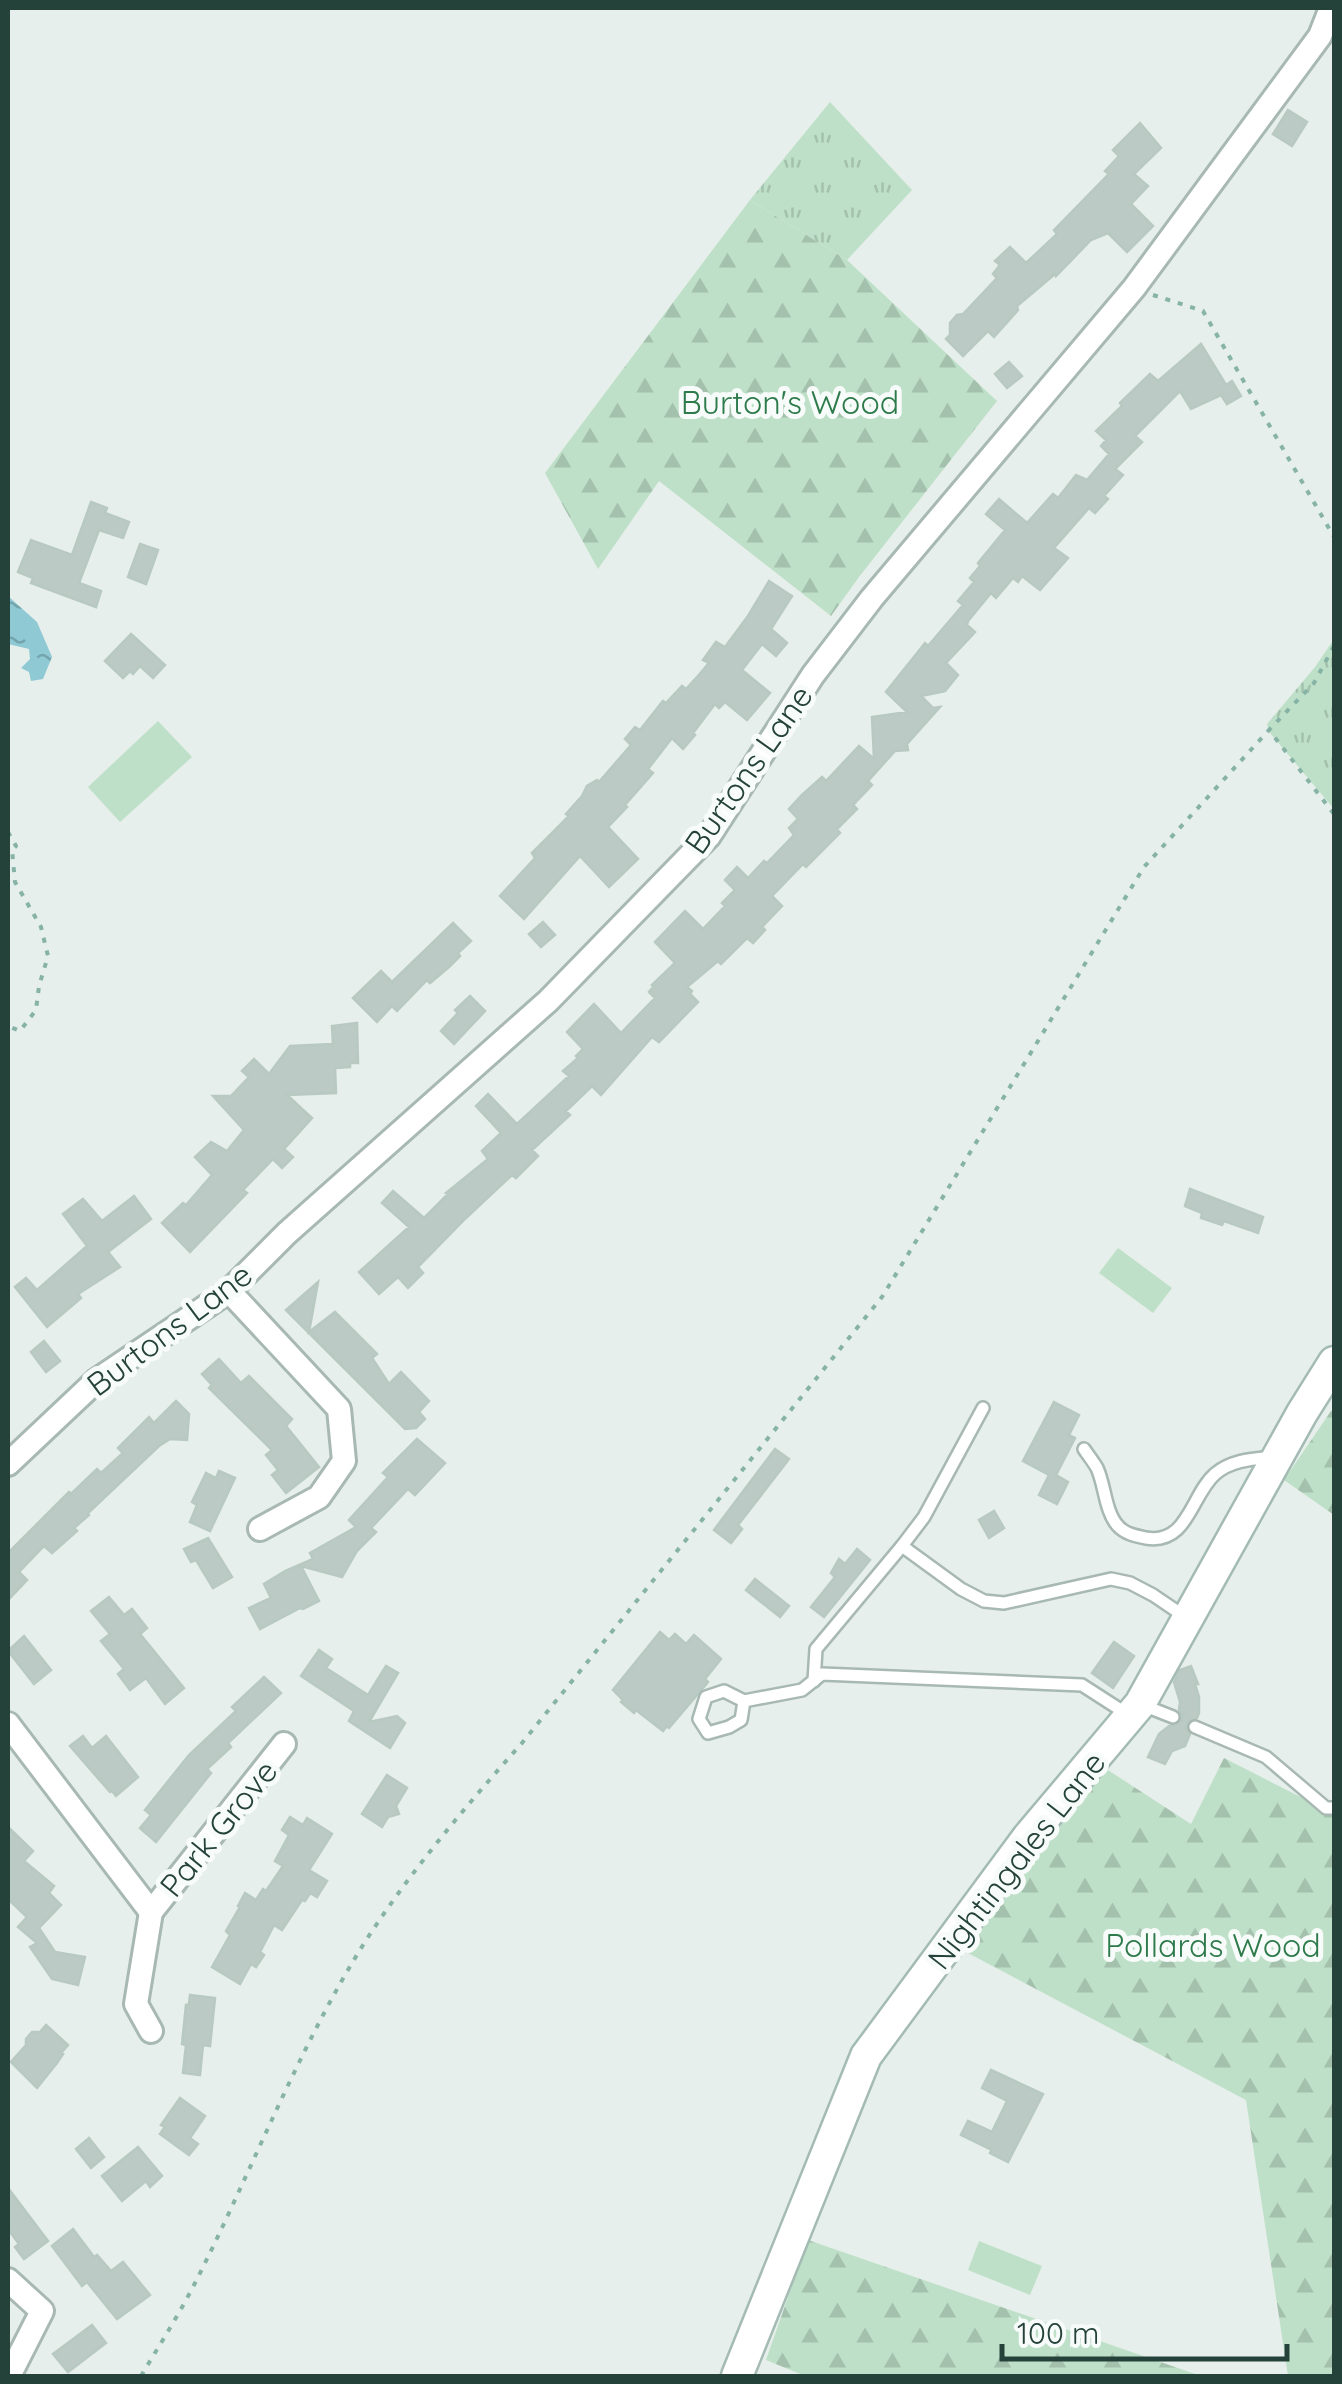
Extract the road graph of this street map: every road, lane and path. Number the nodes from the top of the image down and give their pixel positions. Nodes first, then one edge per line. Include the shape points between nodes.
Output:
1 (1330, 8) edge
2 (1134, 288) junction
3 (1334, 537) edge
4 (1334, 646) edge
5 (1270, 730) junction
6 (1334, 814) edge
7 (8, 832) edge
8 (10, 852) edge
9 (8, 1026) edge
10 (229, 1291) junction
11 (1334, 1362) edge
12 (983, 1408) dead end
13 (1084, 1448) dead end
14 (1278, 1457) junction
15 (8, 1464) edge
16 (260, 1529) dead end
17 (902, 1546) junction
18 (1188, 1618) junction
19 (814, 1681) junction
20 (744, 1701) dead end
21 (1135, 1710) junction
22 (1173, 1718) dead end
23 (8, 1724) edge
24 (1196, 1727) dead end
25 (284, 1744) dead end
26 (1334, 1808) edge
27 (151, 1912) junction
28 (151, 2031) dead end
29 (8, 2280) edge
30 (65, 2302) dead end
31 (42, 2311) junction
32 (9, 2376) edge
33 (141, 2376) edge
34 (737, 2376) edge

1 - 2 street, Burtons Lane via 1320,36
2 - 3 path via 1202,312
2 - 10 street, Burtons Lane via 872,598 813,675 709,836 548,1002
4 - 5 path via 1314,683
5 - 6 path
5 - 33 path via 1144,867 882,1297 404,1885 314,2036 193,2287
7 - 8 path via 16,846
8 - 9 path via 15,882 41,927 48,956 36,1010 20,1030
10 - 15 street, Burtons Lane via 97,1380
10 - 16 street via 339,1409 344,1461 319,1497
11 - 14 main road, Nightingales Lane
12 - 17 lane
13 - 14 lane via 1119,1528 1153,1539 1172,1534 1223,1468
14 - 18 main road, Nightingales Lane
17 - 18 lane via 984,1601 1004,1603 1111,1580 1130,1583
17 - 19 lane via 816,1648
18 - 21 main road, Nightingales Lane
19 - 20 lane via 802,1690
19 - 21 lane via 822,1674 1082,1686
21 - 22 lane
21 - 34 main road, Nightingales Lane via 1028,1838 866,2056
23 - 27 street, Park Grove
24 - 26 lane via 1266,1757
25 - 27 street, Park Grove
27 - 28 street, Park Grove via 136,2004
29 - 31 street
30 - 31 street
31 - 32 street

